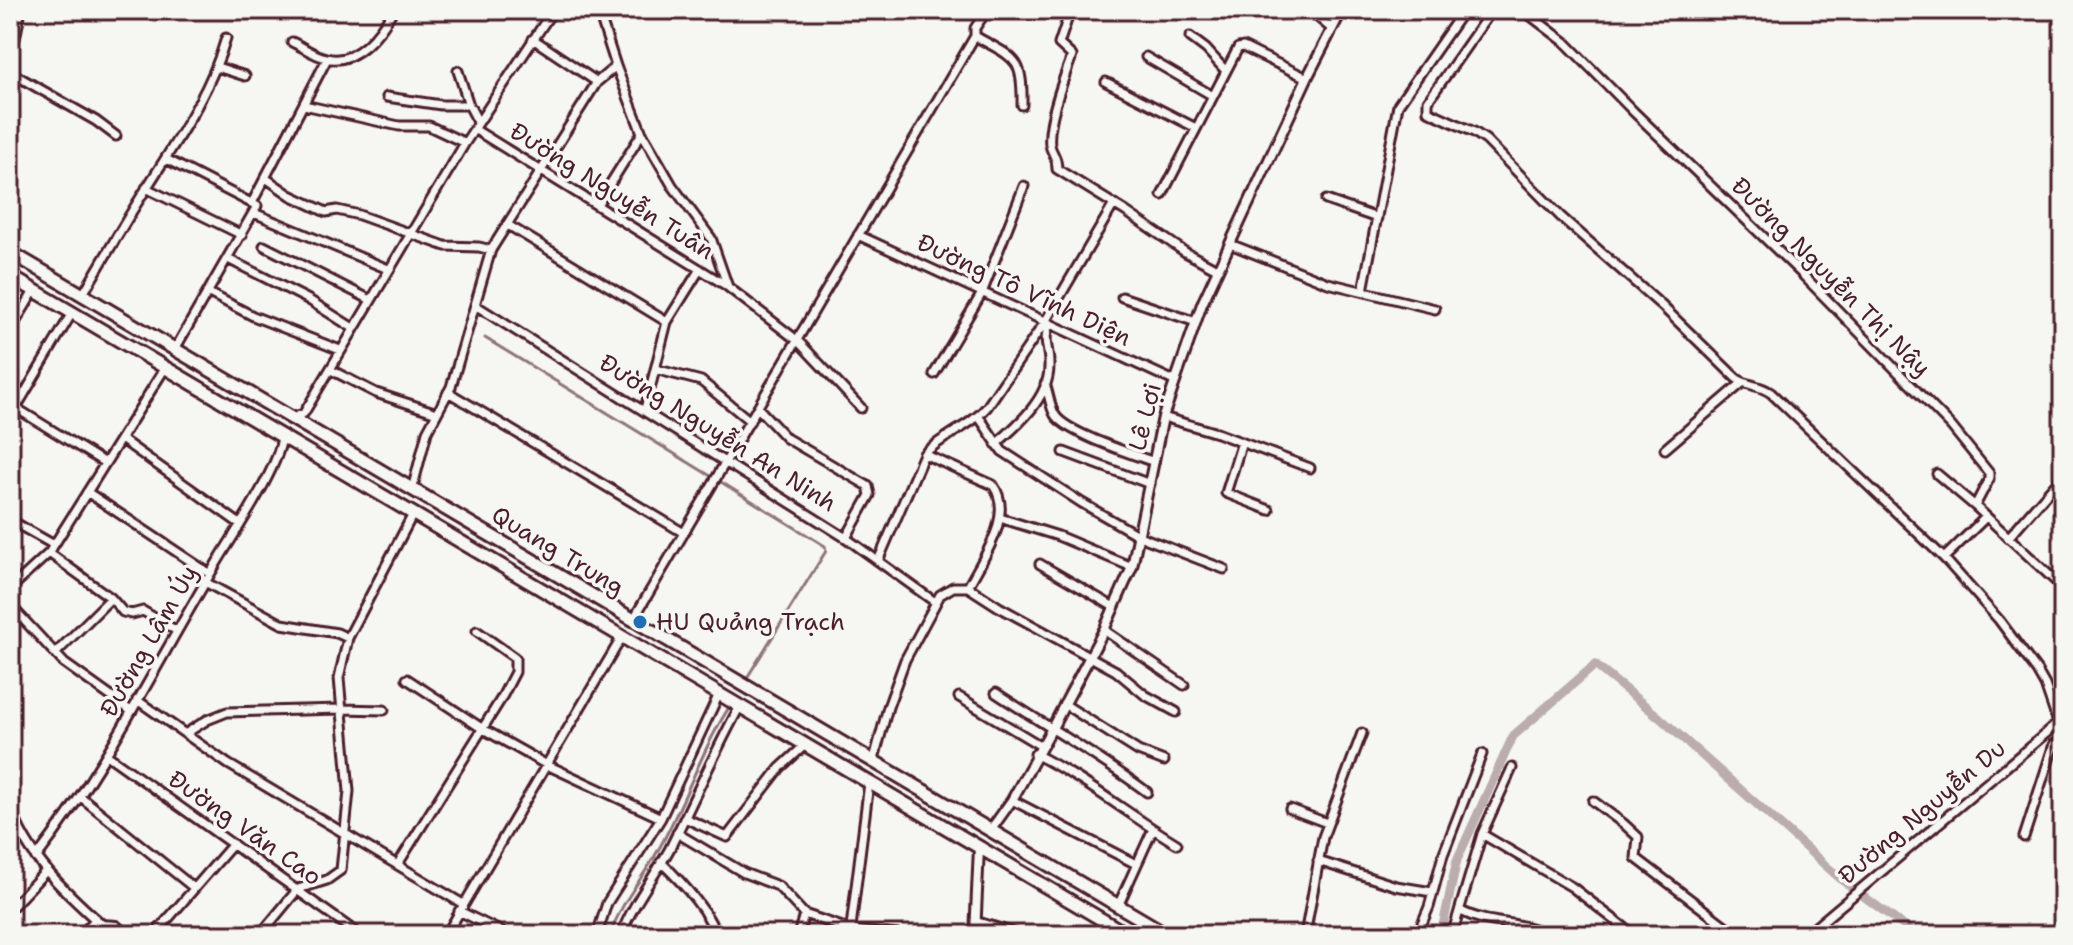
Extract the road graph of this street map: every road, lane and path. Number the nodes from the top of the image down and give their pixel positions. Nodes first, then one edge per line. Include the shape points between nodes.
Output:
1 (21, 10) edge
2 (393, 10) edge
3 (553, 10) edge
4 (598, 10) edge
5 (987, 10) edge
6 (1056, 10) edge
7 (1309, 10) edge
8 (1342, 10) edge
9 (1464, 10) edge
10 (1492, 10) edge
11 (1523, 10) edge
12 (1332, 29) junction
13 (975, 36) junction
14 (1190, 37) dead end
15 (226, 38) dead end
16 (533, 39) junction
17 (292, 42) dead end
18 (1146, 57) dead end
19 (327, 59) junction
20 (10, 63) edge
21 (616, 66) junction
22 (217, 67) junction
23 (1225, 70) junction
24 (458, 71) dead end
25 (10, 72) edge
26 (245, 76) dead end
27 (1307, 78) junction
28 (597, 82) junction
29 (1106, 82) dead end
30 (1213, 96) junction
31 (387, 97) dead end
32 (304, 105) junction
33 (469, 105) junction
34 (1022, 105) dead end
35 (476, 126) junction
36 (1196, 128) junction
37 (642, 133) junction
38 (116, 136) dead end
39 (465, 143) junction
40 (166, 159) junction
41 (539, 170) junction
42 (267, 179) junction
43 (1024, 186) dead end
44 (146, 188) junction
45 (1162, 195) dead end
46 (1326, 200) dead end
47 (252, 203) junction
48 (1114, 204) junction
49 (597, 205) junction
50 (254, 213) junction
51 (1377, 218) junction
52 (508, 225) junction
53 (409, 233) junction
54 (242, 235) junction
55 (858, 235) junction
56 (1230, 244) junction
57 (264, 246) dead end
58 (491, 250) junction
59 (10, 252) edge
60 (228, 259) junction
61 (388, 269) junction
62 (700, 269) junction
63 (1217, 269) junction
64 (10, 276) edge
65 (728, 287) junction
66 (34, 291) junction
67 (1363, 291) junction
68 (207, 292) junction
69 (982, 293) junction
70 (83, 294) junction
71 (1122, 297) dead end
72 (371, 300) junction
73 (475, 305) junction
74 (1435, 309) dead end
75 (72, 313) junction
76 (667, 322) junction
77 (1196, 322) junction
78 (1047, 323) junction
79 (353, 328) junction
80 (10, 331) edge
81 (798, 341) junction
82 (175, 349) junction
83 (340, 350) junction
84 (165, 368) junction
85 (655, 369) junction
86 (331, 370) junction
87 (934, 374) dead end
88 (1174, 381) junction
89 (1742, 383) junction
90 (1045, 384) junction
91 (448, 392) junction
92 (16, 408) junction
93 (758, 408) junction
94 (861, 408) dead end
95 (645, 409) junction
96 (437, 413) junction
97 (979, 417) junction
98 (1163, 417) junction
99 (10, 418) edge
100 (292, 419) junction
101 (750, 421) junction
102 (282, 436) junction
103 (121, 439) junction
104 (1242, 442) junction
105 (996, 444) junction
106 (1665, 449) dead end
107 (1064, 452) dead end
108 (924, 454) junction
109 (726, 462) junction
110 (1154, 462) junction
111 (105, 463) junction
112 (1310, 468) dead end
113 (1937, 474) dead end
114 (2063, 475) edge
115 (1150, 484) junction
116 (412, 490) junction
117 (87, 492) junction
118 (1975, 506) junction
119 (1269, 510) dead end
120 (413, 514) junction
121 (1986, 517) junction
122 (1000, 518) junction
123 (10, 520) edge
124 (240, 524) junction
125 (684, 533) junction
126 (1139, 536) junction
127 (846, 538) junction
128 (2008, 538) junction
129 (51, 549) junction
130 (1944, 558) junction
131 (878, 561) junction
132 (1040, 564) dead end
133 (1132, 567) junction
134 (1224, 569) dead end
135 (207, 578) junction
136 (968, 587) junction
137 (2063, 588) edge
138 (10, 589) edge
139 (111, 598) junction
140 (935, 602) junction
141 (10, 605) edge
142 (1114, 607) junction
143 (633, 620) junction
144 (1104, 630) junction
145 (177, 631) junction
146 (477, 631) dead end
147 (622, 637) junction
148 (348, 638) junction
149 (56, 653) junction
150 (1090, 656) junction
151 (723, 673) junction
152 (407, 679) dead end
153 (1184, 685) dead end
154 (716, 692) junction
155 (996, 693) dead end
156 (959, 697) dead end
157 (767, 699) junction
158 (137, 700) junction
159 (1064, 704) junction
160 (740, 706) junction
161 (341, 709) junction
162 (384, 710) dead end
163 (131, 711) junction
164 (1176, 712) dead end
165 (756, 716) junction
166 (2060, 721) edge
167 (815, 728) junction
168 (483, 729) junction
169 (1051, 730) junction
170 (1362, 733) dead end
171 (185, 734) junction
172 (2045, 735) junction
173 (2054, 744) junction
174 (805, 745) junction
175 (1038, 750) junction
176 (2063, 750) edge
177 (1482, 754) dead end
178 (107, 755) junction
179 (1164, 761) dead end
180 (873, 763) junction
181 (547, 765) junction
182 (1512, 768) dead end
183 (869, 783) junction
184 (1147, 792) dead end
185 (81, 797) junction
186 (1012, 800) junction
187 (1593, 801) dead end
188 (10, 807) edge
189 (1290, 809) dead end
190 (661, 818) junction
191 (685, 818) junction
192 (1327, 823) junction
193 (1153, 829) junction
194 (990, 831) junction
195 (346, 833) junction
196 (677, 833) junction
197 (1482, 834) junction
198 (2024, 837) dead end
199 (233, 844) junction
200 (1177, 844) dead end
201 (979, 848) junction
202 (36, 858) junction
203 (1318, 861) junction
204 (661, 862) junction
205 (398, 864) junction
206 (1136, 864) junction
207 (46, 871) junction
208 (194, 888) junction
209 (298, 889) junction
210 (1432, 892) junction
211 (1118, 906) junction
212 (461, 908) junction
213 (10, 909) edge
214 (1461, 911) junction
215 (804, 914) junction
216 (99, 922) junction
217 (978, 922) junction
218 (668, 929) dead end
219 (851, 932) edge
220 (354, 933) edge
221 (264, 934) edge
222 (81, 935) edge
223 (104, 935) edge
224 (126, 935) edge
225 (154, 935) edge
226 (446, 935) edge
227 (508, 935) edge
228 (597, 935) edge
229 (621, 935) edge
230 (657, 935) edge
231 (717, 935) edge
232 (798, 935) edge
233 (898, 935) edge
234 (975, 935) edge
235 (1021, 935) edge
236 (1128, 935) edge
237 (1168, 935) edge
238 (1305, 935) edge
239 (1417, 935) edge
240 (1452, 935) edge
241 (1549, 935) edge
242 (1634, 935) edge
243 (1737, 935) edge
244 (1806, 935) edge

1 - 20 street
2 - 19 street via 365,48
3 - 16 street
4 - 21 street
5 - 13 street
6 - 48 street via 1068,17 1059,44 1072,56 1058,98 1051,147 1059,172
7 - 12 street
8 - 12 street, Lê Lợi
9 - 51 street via 1398,105
10 - 89 street via 1428,101 1428,111 1486,140 1561,217
11 - 118 street, Đường Nguyễn Thị Nậy via 1565,42 1951,426 1989,473
12 - 27 street, Lê Lợi
13 - 34 street via 1016,61 1023,78
13 - 55 street
14 - 23 street
15 - 22 street
16 - 28 street
16 - 35 street
17 - 19 street
18 - 30 street
19 - 32 street
21 - 28 street
21 - 37 street
22 - 26 street
22 - 40 street
23 - 27 street via 1240,47
23 - 30 street
24 - 33 street
25 - 38 street
27 - 56 street, Lê Lợi
28 - 41 street
29 - 36 street
30 - 36 street
31 - 33 street
32 - 39 street via 399,126 429,126
32 - 42 street
33 - 35 street
35 - 39 street
35 - 41 street, Đường Nguyễn Tuân
36 - 45 street
37 - 49 street
37 - 65 street via 711,238
39 - 53 street
40 - 44 street
40 - 47 street
41 - 49 street, Đường Nguyễn Tuân
41 - 52 street
42 - 47 street
42 - 53 street via 326,212 348,212
43 - 69 street
44 - 54 street
44 - 70 street
46 - 51 street
47 - 50 street via 257,206
48 - 63 street
48 - 78 street
49 - 62 street, Đường Nguyễn Tuân
50 - 54 street
50 - 61 street
51 - 67 street
52 - 58 street
52 - 76 street
53 - 58 street via 445,246
53 - 61 street
54 - 60 street
55 - 69 street, Đường Tô Vĩnh Diện
55 - 81 street
56 - 63 street, Lê Lợi
56 - 67 street via 1311,277
57 - 72 street
58 - 73 street
59 - 70 highway, Quang Trung
60 - 68 street
60 - 79 street
61 - 72 street
62 - 65 street, Đường Nguyễn Tuân
62 - 76 street
63 - 77 street, Lê Lợi
64 - 66 highway, Quang Trung
65 - 81 street, Đường Nguyễn Tuân
66 - 75 highway, Quang Trung
66 - 80 street
67 - 74 street
68 - 82 street
68 - 83 street
69 - 78 street, Đường Tô Vĩnh Diện
69 - 87 street
70 - 75 highway
70 - 82 highway, Quang Trung
71 - 77 street
72 - 79 street
73 - 91 street
73 - 95 street, Đường Nguyễn An Ninh
75 - 84 highway, Quang Trung
75 - 92 street
76 - 85 street
77 - 88 street, Lê Lợi
78 - 88 street, Đường Tô Vĩnh Diện
78 - 90 street via 1044,339 1050,365
78 - 97 street
79 - 83 street
81 - 93 street
81 - 94 street, Đường Nguyễn Tuân
82 - 100 highway, Quang Trung
83 - 86 street
84 - 102 highway, Quang Trung
84 - 103 street
85 - 95 street
85 - 101 street via 701,381
86 - 96 street via 376,393
86 - 100 street via 304,413
88 - 98 street, Lê Lợi
89 - 106 street
89 - 130 street via 1771,393
90 - 105 street via 1029,411
90 - 110 street via 1054,415 1063,423
91 - 96 street
91 - 125 street
92 - 99 street
92 - 111 street
93 - 101 street
93 - 127 street via 786,438 868,486 870,495
95 - 109 street, Đường Nguyễn An Ninh
96 - 116 street
97 - 105 street
97 - 108 street
98 - 104 street
98 - 110 street, Lê Lợi
100 - 102 highway
100 - 116 highway, Quang Trung
101 - 109 street
102 - 120 highway, Quang Trung
102 - 124 street, Đường Lâm Úy via 281,450
103 - 111 street
103 - 124 street
104 - 112 street
104 - 119 street via 1226,493
105 - 126 street
107 - 115 street
108 - 122 street via 993,485
108 - 131 street
109 - 125 street
109 - 127 street, Đường Nguyễn An Ninh
110 - 115 street, Lê Lợi
111 - 117 street
113 - 118 street
114 - 128 street
115 - 126 street, Lê Lợi
116 - 143 highway, Quang Trung
117 - 129 street
117 - 135 street
118 - 121 street
120 - 147 highway, Quang Trung
120 - 148 street
121 - 128 street
121 - 130 street
122 - 133 street
122 - 136 street
123 - 129 street
124 - 135 street, Đường Lâm Úy
125 - 143 street
126 - 133 street, Lê Lợi
126 - 134 street
127 - 131 street, Đường Nguyễn An Ninh
128 - 137 street
129 - 138 street
129 - 139 street
130 - 166 street via 2033,665
131 - 140 street, Đường Nguyễn An Ninh
132 - 142 street
133 - 142 street, Lê Lợi
135 - 145 street, Đường Lâm Úy
135 - 148 street via 282,624
136 - 140 street via 947,589
136 - 150 street
139 - 145 street via 123,612 143,611
139 - 149 street
140 - 180 street via 901,667
141 - 149 street
142 - 144 street, Lê Lợi
143 - 147 highway
143 - 151 highway, Quang Trung
144 - 150 street, Lê Lợi
144 - 153 street
145 - 158 street, Đường Lâm Úy
146 - 168 street via 517,663
147 - 154 highway, Quang Trung
147 - 181 street
148 - 161 street via 339,678
149 - 163 street
150 - 159 street, Lê Lợi
150 - 164 street
151 - 154 highway
151 - 157 highway, Quang Trung
152 - 168 street
154 - 160 highway, Quang Trung
154 - 190 street
155 - 169 street
156 - 175 street
157 - 165 highway
157 - 167 highway, Quang Trung
158 - 163 street, Đường Lâm Úy
158 - 171 street
159 - 169 street, Lê Lợi
159 - 179 street via 1138,751
160 - 165 highway, Quang Trung
160 - 191 street
161 - 162 street
161 - 171 street via 227,712
161 - 195 street via 349,791
163 - 178 street, Đường Lâm Úy
165 - 174 highway, Quang Trung
166 - 172 street, Đường Nguyễn Du
167 - 174 highway
167 - 180 highway, Quang Trung
168 - 181 street
168 - 205 street
169 - 175 street, Lê Lợi
169 - 184 street
170 - 192 street
171 - 195 street
172 - 173 street
172 - 244 street, Đường Nguyễn Du
173 - 176 street
173 - 198 street
174 - 183 highway, Quang Trung
174 - 191 street via 780,768 727,837
175 - 186 street, Lê Lợi
175 - 193 street
177 - 210 street
178 - 185 street, Đường Lâm Úy
178 - 199 street, Đường Văn Cao
180 - 194 highway, Quang Trung
181 - 190 street
181 - 212 street
182 - 197 street
183 - 201 highway, Quang Trung
183 - 219 street
185 - 202 street, Đường Lâm Úy
185 - 208 street
186 - 194 street, Lê Lợi
186 - 206 street
187 - 243 street via 1638,837 1636,858
188 - 202 street
189 - 192 street
190 - 228 street via 613,893
191 - 196 street
192 - 203 street
193 - 200 street
193 - 206 street
194 - 201 highway
194 - 211 highway, Quang Trung
195 - 205 street
195 - 209 street via 338,874
196 - 204 street
196 - 215 street via 744,873 778,886
197 - 214 street
197 - 242 street via 1572,887
199 - 208 street
199 - 209 street, Đường Văn Cao
201 - 217 street
201 - 236 highway, Quang Trung
202 - 207 street
203 - 210 street
203 - 238 street
204 - 229 street
204 - 231 street
205 - 212 street
206 - 211 street
207 - 213 street
207 - 216 street
208 - 225 street
209 - 220 street, Đường Văn Cao
209 - 221 street
210 - 239 street
211 - 237 highway, Quang Trung
212 - 226 street
212 - 227 street
214 - 240 street
214 - 241 street
215 - 219 street
215 - 232 street
216 - 222 street
216 - 223 street
216 - 224 street
217 - 234 street
217 - 235 street
218 - 230 street
219 - 233 street

